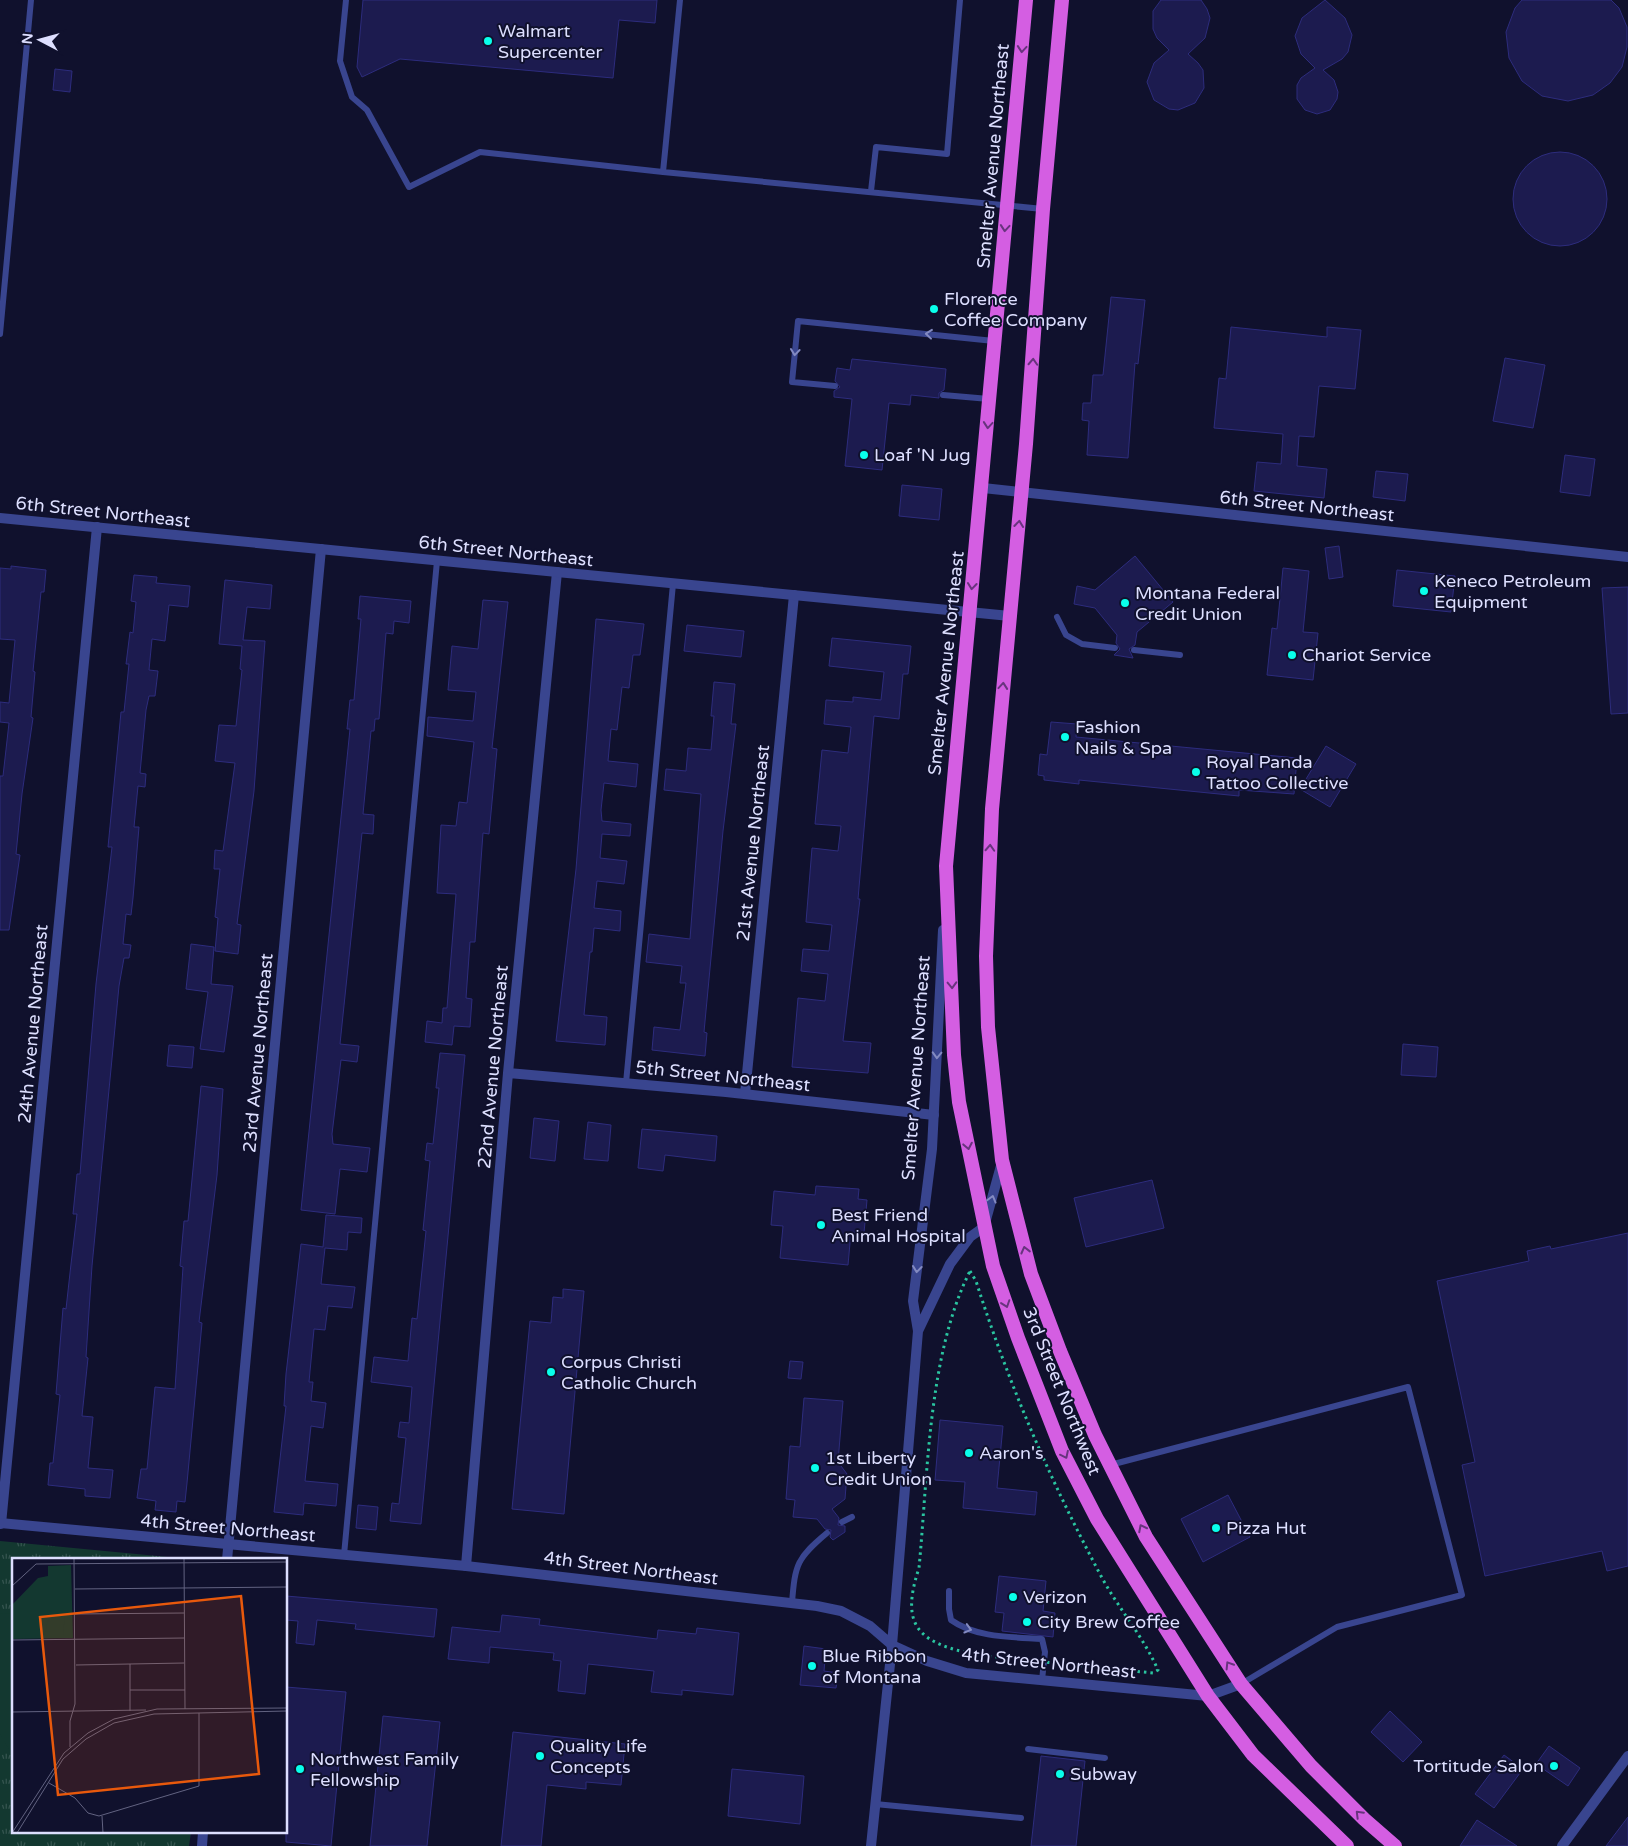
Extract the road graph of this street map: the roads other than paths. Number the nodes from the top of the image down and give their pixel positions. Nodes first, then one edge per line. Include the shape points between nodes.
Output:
1 (31, 0) edge
2 (346, 0) edge
3 (680, 0) edge
4 (960, 0) edge
5 (1026, 0) edge
6 (1062, 0) edge
7 (663, 172) junction
8 (872, 191) junction
9 (1007, 204) junction
10 (1043, 209) junction
11 (0, 334) edge
12 (995, 341) junction
13 (835, 386) dead end
14 (943, 395) dead end
15 (990, 399) junction
16 (983, 488) junction
17 (1022, 492) junction
18 (0, 518) edge
19 (97, 527) junction
20 (321, 549) junction
21 (1628, 557) edge
22 (437, 561) junction
23 (556, 572) junction
24 (673, 584) junction
25 (794, 596) junction
26 (970, 612) junction
27 (1010, 616) junction
28 (1057, 617) dead end
29 (1115, 648) dead end
30 (1134, 650) dead end
31 (1180, 656) dead end
32 (946, 866) junction
33 (508, 1073) junction
34 (626, 1083) junction
35 (745, 1094) junction
36 (934, 1115) junction
37 (1002, 1160) junction
38 (984, 1227) junction
39 (918, 1330) junction
40 (1110, 1465) junction
41 (852, 1517) dead end
42 (842, 1522) dead end
43 (1, 1524) edge
44 (827, 1533) dead end
45 (228, 1544) junction
46 (344, 1555) junction
47 (227, 1558) edge
48 (466, 1566) junction
49 (950, 1592) dead end
50 (792, 1603) junction
51 (892, 1645) junction
52 (1042, 1680) junction
53 (1241, 1684) junction
54 (1208, 1696) junction
55 (1028, 1749) dead end
56 (1628, 1756) edge
57 (1105, 1758) dead end
58 (875, 1804) junction
59 (1020, 1818) dead end
60 (871, 1846) edge
61 (1347, 1846) edge
62 (1396, 1846) edge
63 (1562, 1846) edge

1 - 11 lane
2 - 7 lane via 340,61 352,96 367,110 409,187 480,152
3 - 7 lane
4 - 8 lane via 947,154 876,147
5 -> 9 highway, Smelter Avenue Northeast
6 - 10 highway
7 - 8 lane
8 - 9 lane
9 - 10 lane
9 -> 12 highway, Smelter Avenue Northeast
17 -> 10 highway
12 -> 13 lane via 798,321 792,382
12 - 15 highway, Smelter Avenue Northeast
14 - 15 lane
15 -> 16 highway, Smelter Avenue Northeast
16 - 17 street, 6th Street Northeast
16 -> 26 highway, Smelter Avenue Northeast
17 - 21 street, 6th Street Northeast
27 -> 17 highway
18 - 19 street, 6th Street Northeast
19 - 20 street, 6th Street Northeast
19 - 43 street, 24th Avenue Northeast
20 - 22 street, 6th Street Northeast
20 - 45 street, 23rd Avenue Northeast
22 - 23 street, 6th Street Northeast
22 - 46 lane
23 - 24 street, 6th Street Northeast
23 - 33 street, 22nd Avenue Northeast
24 - 25 street, 6th Street Northeast
24 - 34 lane
25 - 26 street, 6th Street Northeast
25 - 35 street, 21st Avenue Northeast
26 - 27 street, 6th Street Northeast
26 - 32 highway, Smelter Avenue Northeast
37 -> 27 highway, 3rd Street Northwest via 988,1027 987,896 992,801
28 - 29 lane via 1066,635 1082,644
30 - 31 lane
32 -> 36 street, Smelter Avenue Northeast
32 -> 38 highway, 3rd Street Northwest via 954,1054 958,1092
33 - 34 street, 5th Street Northeast
33 - 48 street, 22nd Avenue Northeast
34 - 35 street, 5th Street Northeast
35 - 36 street, 5th Street Northeast
36 -> 39 street, Smelter Avenue Northeast via 913,1301
38 -> 37 street
40 -> 37 highway, 3rd Street Northwest via 1060,1351 1031,1274
38 - 39 street, Smelter Avenue Northeast via 970,1237 950,1264
38 -> 54 highway, 3rd Street Northwest via 1018,1338 1062,1451 1126,1568
39 - 51 street, Smelter Avenue Northeast
53 -> 40 highway, 3rd Street Northwest via 1146,1537
40 - 53 lane via 1408,1387 1462,1594 1337,1627
41 - 42 lane
43 - 45 street, 4th Street Northeast
44 - 50 lane via 805,1551 797,1564
45 - 46 street, 4th Street Northeast
45 - 47 street, 23rd Avenue Northeast
46 - 48 street, 4th Street Northeast
48 - 50 street, 4th Street Northeast
49 -> 52 lane via 951,1620 961,1627 1042,1640
50 - 51 street, 4th Street Northeast via 841,1611 870,1626
51 - 52 street, 4th Street Northeast via 927,1661 966,1672
51 - 58 street, Smelter Avenue Northeast
52 - 54 street, 4th Street Northeast
53 - 54 street, 4th Street Northeast
62 -> 53 highway, 3rd Street Northwest via 1311,1766
54 - 61 highway, 3rd Street Northwest via 1253,1755
55 - 57 lane
56 - 63 street
58 - 59 lane
58 - 60 street, Smelter Avenue Northeast

